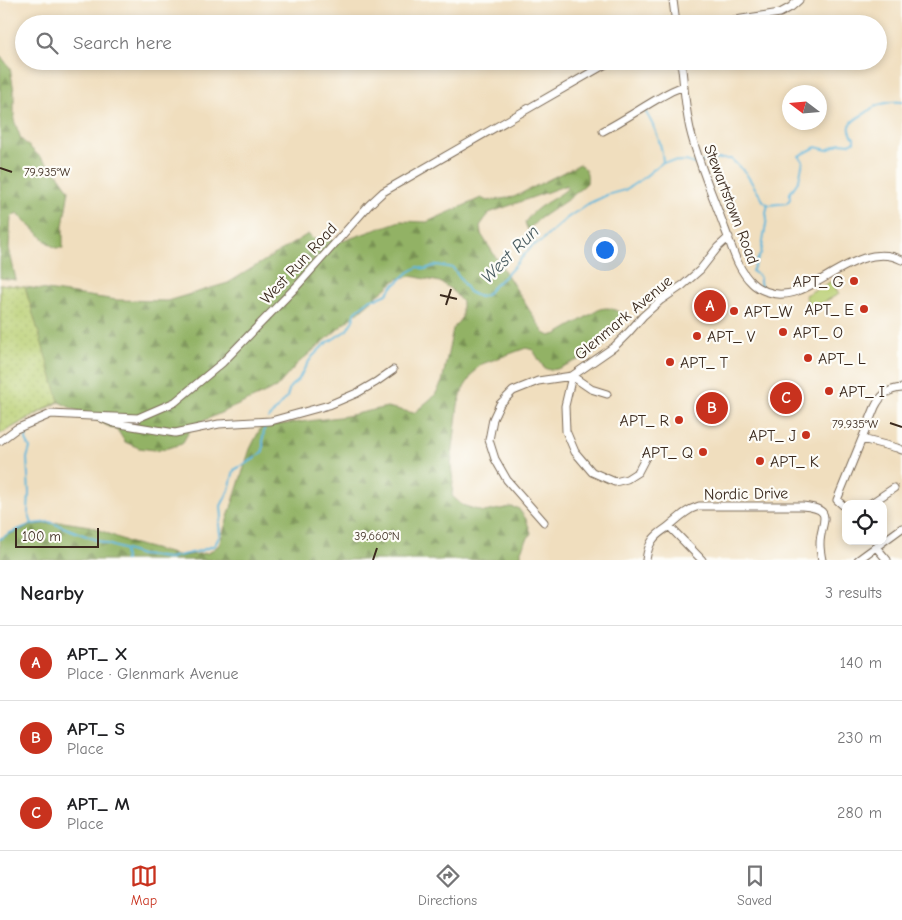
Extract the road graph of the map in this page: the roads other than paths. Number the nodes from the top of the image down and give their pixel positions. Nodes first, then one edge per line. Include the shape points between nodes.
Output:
1 (673, 0) edge
2 (799, 0) edge
3 (675, 15) edge
4 (767, 15) edge
5 (595, 70) edge
6 (682, 70) edge
7 (684, 86) junction
8 (603, 131) dead end
9 (729, 237) junction
10 (902, 260) edge
11 (392, 370) dead end
12 (572, 376) junction
13 (902, 388) edge
14 (607, 394) dead end
15 (96, 416) junction
16 (862, 439) junction
17 (0, 441) edge
18 (902, 450) edge
19 (648, 453) dead end
20 (894, 488) dead end
21 (876, 500) edge
22 (842, 504) edge
23 (544, 522) dead end
24 (669, 526) junction
25 (902, 528) edge
26 (876, 547) junction
27 (646, 560) edge
28 (702, 560) edge
29 (822, 560) edge
30 (858, 560) edge
31 (887, 560) edge

1 - 3 street
2 - 4 street via 780,13
5 - 15 street, West Run Road via 382,192 222,363 175,402 138,418
6 - 7 street, Stewartstown Road
7 - 8 street via 650,102
7 - 9 street, Stewartstown Road via 696,153
9 - 10 street, Stewartstown Road via 740,265 752,282 776,294 789,294 806,288 872,256 886,255
9 - 12 street, Glenmark Avenue via 700,270 643,316 614,347
11 - 15 street via 357,393 329,405 270,420 219,424 176,434 114,423
12 - 14 street via 591,389
12 - 19 street, Glenmark Avenue via 565,406 566,431 575,452 592,472 615,482 627,479 638,472
12 - 23 street via 538,381 513,391 500,404 493,419 490,440 495,459 507,480
13 - 16 street via 882,396
15 - 17 street, West Run Road via 51,414 16,429
16 - 18 street
16 - 22 street via 837,500
20 - 21 street
24 - 27 street, Nordic Drive via 652,540
24 - 28 street
24 - 29 street, Nordic Drive via 698,506 811,507 822,513 824,518 820,543
25 - 26 street
26 - 30 street
26 - 31 street

